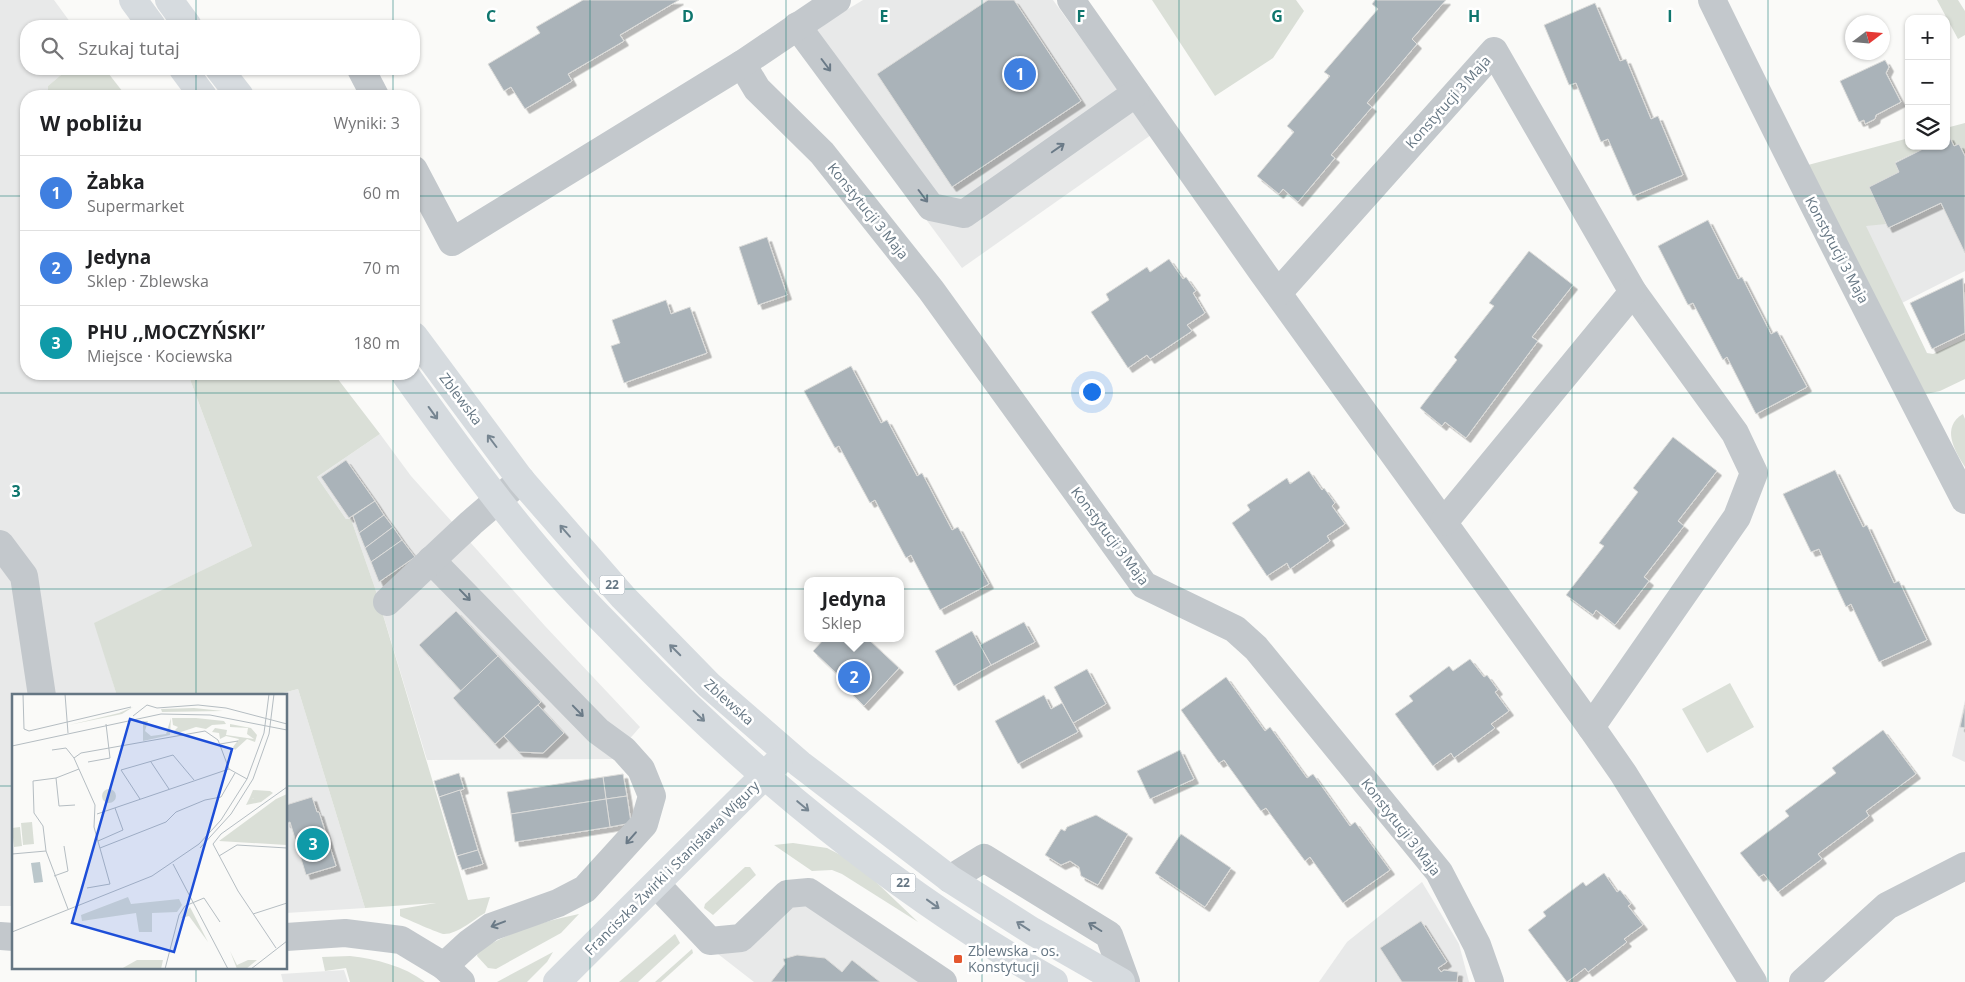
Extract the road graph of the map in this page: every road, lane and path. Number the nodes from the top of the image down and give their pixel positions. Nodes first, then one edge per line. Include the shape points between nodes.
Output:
1 (133, 0) edge
2 (169, 0) edge
3 (837, 0) edge
4 (1071, 0) edge
5 (1712, 0) edge
6 (148, 20) edge
7 (184, 20) edge
8 (797, 26) junction
9 (742, 64) junction
10 (187, 75) edge
11 (224, 75) edge
12 (364, 75) edge
13 (199, 90) edge
14 (236, 90) edge
15 (372, 90) edge
16 (1136, 93) junction
17 (420, 181) edge
18 (1633, 292) junction
19 (1278, 294) junction
20 (420, 344) edge
21 (409, 380) edge
22 (521, 480) junction
23 (499, 500) junction
24 (1965, 500) edge
25 (1444, 522) junction
26 (0, 544) edge
27 (431, 560) junction
28 (387, 602) dead end
29 (42, 694) edge
30 (1591, 727) junction
31 (786, 753) junction
32 (766, 775) junction
33 (1965, 866) edge
34 (950, 879) junction
35 (657, 885) junction
36 (288, 937) edge
37 (452, 974) edge
38 (557, 982) edge
39 (943, 982) edge
40 (1054, 982) edge
41 (1121, 982) edge
42 (1126, 982) edge
43 (1490, 982) edge
44 (1753, 982) edge
45 (1803, 982) edge

1 - 6 main road
2 - 7 main road
3 - 8 street
4 - 16 street
5 - 24 street, Konstytucji 3 Maja via 1792,166
8 - 9 street
8 -> 16 street via 931,206 964,214
9 - 17 street via 452,242
9 - 43 street, Konstytucji 3 Maja via 757,89 822,153 931,290 1144,585 1235,629 1256,648 1439,872 1477,945
10 - 13 main road
11 - 14 main road
12 - 15 street
16 - 19 street
18 - 19 street, Konstytucji 3 Maja via 1494,51
18 - 25 street
18 - 30 street, Konstytucji 3 Maja via 1735,433 1754,473 1737,517
19 - 25 street
22 -> 20 main road, Zblewska / 22
21 -> 23 main road, 22
22 - 23 street
31 -> 22 main road, Zblewska / 22 via 709,685 623,597
23 - 27 street
23 -> 32 main road, 22 via 547,560 656,675
25 - 30 street
26 - 29 street via 24,576
27 - 28 street
27 -> 37 street via 598,731 624,750 641,770 652,796 644,824 585,889 558,903 491,927 469,942
30 - 44 street
31 - 32 main road, Franciszka Żwirki i Stanisława Wigury
31 - 34 main road, Zblewska / 22
32 - 35 main road, Franciszka Żwirki i Stanisława Wigury
32 -> 40 main road, 22 via 857,849 946,914
33 - 45 street via 1887,906
41 -> 34 main road, Zblewska / 22
42 -> 34 street via 1109,935 984,858
35 - 38 main road, Franciszka Żwirki i Stanisława Wigury
35 - 39 street via 710,941 741,938 787,894 808,892
36 - 37 street via 345,933 401,940

